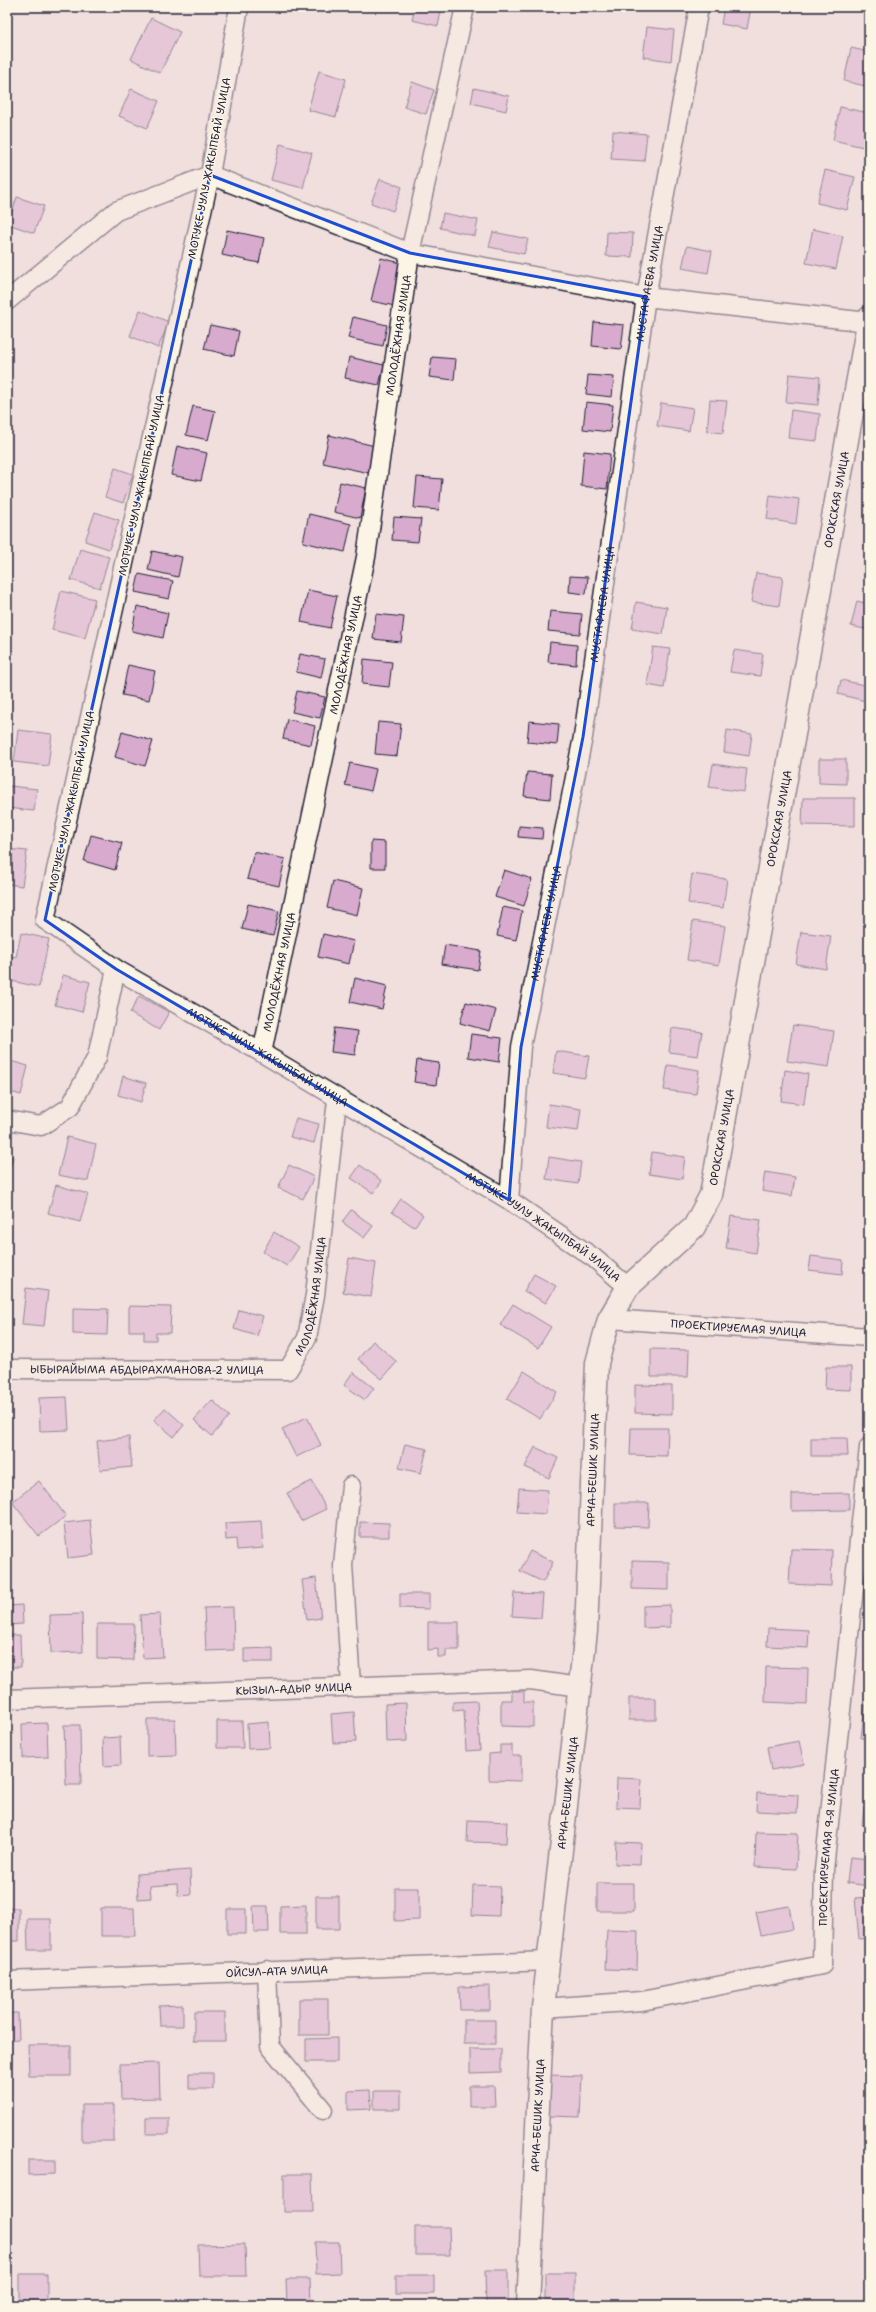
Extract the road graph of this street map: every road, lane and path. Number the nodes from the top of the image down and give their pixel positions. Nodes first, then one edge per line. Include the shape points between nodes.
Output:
1 (239, 7) edge
2 (465, 7) edge
3 (699, 7) edge
4 (210, 175) junction
5 (410, 253) junction
6 (646, 297) junction
7 (7, 301) edge
8 (869, 320) edge
9 (116, 969) junction
10 (262, 1053) junction
11 (338, 1100) junction
12 (7, 1120) edge
13 (509, 1200) junction
14 (628, 1286) junction
15 (609, 1320) junction
16 (869, 1337) edge
17 (7, 1368) edge
18 (288, 1370) joint
19 (869, 1447) edge
20 (351, 1486) dead end
21 (351, 1685) junction
22 (579, 1688) junction
23 (7, 1699) edge
24 (548, 1962) junction
25 (267, 1970) junction
26 (7, 1981) edge
27 (543, 2008) junction
28 (323, 2110) dead end
29 (528, 2305) edge

1 - 4 street, МОТУКЕ УУЛУ ЖАКЫПБАЙ УЛИЦА
2 - 5 street, МОЛОДЁЖНАЯ УЛИЦА
3 - 6 street, МУСТАФАЕВА УЛИЦА
4 - 5 street
4 - 7 street via 116,211
4 - 9 street, МОТУКЕ УУЛУ ЖАКЫПБАЙ УЛИЦА via 45,920
5 - 6 street
5 - 10 street, МОЛОДЁЖНАЯ УЛИЦА via 366,557
6 - 8 street
6 - 13 street, МУСТАФАЕВА УЛИЦА via 583,737 521,1047
8 - 14 street, ОРОКСКАЯ УЛИЦА via 711,1195 694,1226
9 - 10 street, МОТУКЕ УУЛУ ЖАКЫПБАЙ УЛИЦА
9 - 12 street via 97,1057 70,1107 41,1126
10 - 11 street, МОТУКЕ УУЛУ ЖАКЫПБАЙ УЛИЦА
11 - 13 street, МОТУКЕ УУЛУ ЖАКЫПБАЙ УЛИЦА
11 - 18 street, МОЛОДЁЖНАЯ УЛИЦА via 315,1295 307,1338
13 - 14 street, МОТУКЕ УУЛУ ЖАКЫПБАЙ УЛИЦА via 594,1258
14 - 15 street, АРЧА-БЕШИК УЛИЦА
15 - 16 street, ПРОЕКТИРУЕМАЯ УЛИЦА
15 - 22 street, АРЧА-БЕШИК УЛИЦА via 597,1363 586,1631
17 - 18 street, ЫБЫРАЙЫМА АБДЫРАХМАНОВА-2 УЛИЦА
19 - 27 street, ПРОЕКТИРУЕМАЯ 9-Я УЛИЦА via 824,1870 822,1965 642,2001
20 - 21 street via 343,1565
21 - 22 street, КЫЗЫЛ-АДЫР УЛИЦА via 531,1680
21 - 23 street, КЫЗЫЛ-АДЫР УЛИЦА
22 - 24 street, АРЧА-БЕШИК УЛИЦА
24 - 25 street, ОЙСУЛ-АТА УЛИЦА
24 - 27 street, АРЧА-БЕШИК УЛИЦА
25 - 26 street, ОЙСУЛ-АТА УЛИЦА
25 - 28 street via 270,2046
27 - 29 street, АРЧА-БЕШИК УЛИЦА

